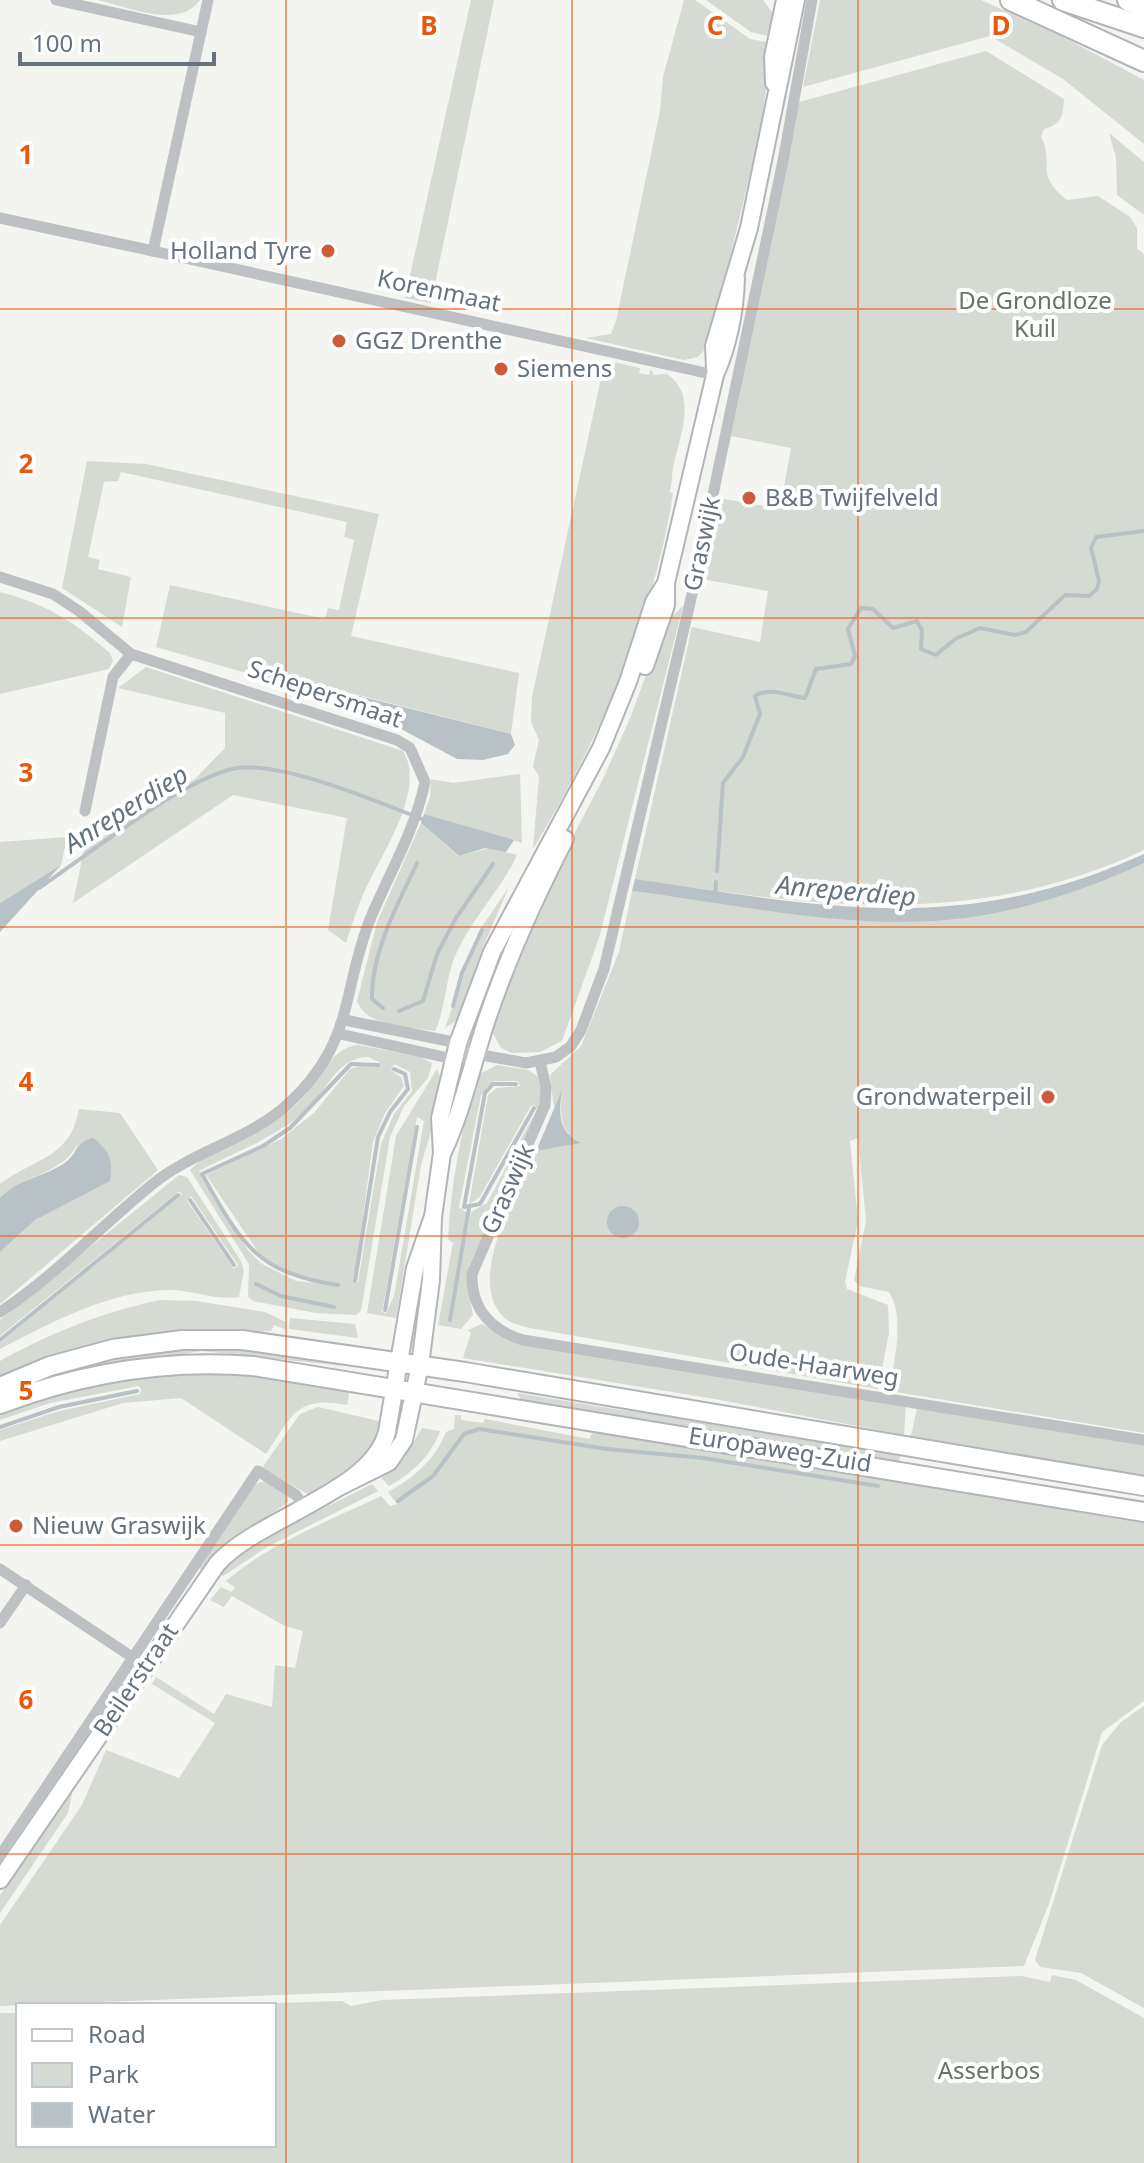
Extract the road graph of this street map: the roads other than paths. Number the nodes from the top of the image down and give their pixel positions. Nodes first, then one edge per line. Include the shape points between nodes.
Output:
1 (56, 0) edge
2 (208, 0) edge
3 (785, 0) edge
4 (796, 0) edge
5 (812, 0) edge
6 (1011, 0) edge
7 (1063, 0) edge
8 (1128, 0) edge
9 (1144, 7) edge
10 (1136, 26) edge
11 (201, 32) junction
12 (1096, 38) junction
13 (1144, 61) edge
14 (1144, 73) edge
15 (774, 93) junction
16 (0, 218) edge
17 (153, 251) junction
18 (715, 375) junction
19 (0, 577) edge
20 (666, 583) junction
21 (131, 654) junction
22 (85, 811) dead end
23 (345, 1020) junction
24 (340, 1034) junction
25 (456, 1051) junction
26 (476, 1054) junction
27 (540, 1062) junction
28 (442, 1153) junction
29 (433, 1217) junction
30 (0, 1312) edge
31 (483, 1316) joint
32 (400, 1361) junction
33 (420, 1365) junction
34 (0, 1387) edge
35 (395, 1387) junction
36 (415, 1390) junction
37 (0, 1404) edge
38 (1144, 1440) edge
39 (1144, 1486) edge
40 (337, 1488) junction
41 (304, 1507) junction
42 (1144, 1512) edge
43 (0, 1569) edge
44 (195, 1579) junction
45 (26, 1585) junction
46 (0, 1623) edge
47 (132, 1657) junction
48 (65, 1770) junction
49 (0, 1856) edge
50 (0, 1880) edge

1 - 11 street
2 - 11 street
3 - 15 main road, Graswijk via 773,57
4 - 15 main road, Graswijk via 786,60
5 - 27 street, Graswijk via 696,576 604,969 571,1046
6 - 12 highway
7 - 10 highway
8 - 9 highway
11 - 17 street
12 - 13 highway
12 - 14 highway
15 - 18 main road, Graswijk via 736,278 732,324
16 - 17 street, Korenmaat
17 - 18 street, Korenmaat
18 - 20 main road, Graswijk
19 - 21 street, Schepersmaat via 53,594
20 - 25 main road, Graswijk via 654,602 601,748 492,952
20 - 26 main road, Graswijk via 666,605 627,714 522,928
21 - 22 street via 113,677
21 - 23 street, Schepersmaat via 397,740 410,748 420,765 425,782 421,800 370,920
23 - 24 street, Schepersmaat
23 - 25 street
24 - 25 street
24 - 30 street, Schepersmaat via 323,1064 287,1105 156,1181
25 - 26 street
25 - 28 main road, Graswijk via 440,1118
26 - 27 street
26 - 28 main road, Graswijk via 459,1118
27 - 31 street, Graswijk via 545,1105 472,1274 473,1294
28 - 29 main road, Graswijk
29 - 32 main road, Graswijk via 415,1268
29 - 33 main road, Graswijk via 433,1266
31 - 38 street, Oude-Haarweg via 523,1340
32 - 33 main road, Europaweg-Zuid
32 - 34 main road, Europaweg-Zuid via 282,1344 193,1339 87,1355
32 - 35 main road
33 - 36 main road
33 - 39 main road, Europaweg-Zuid
35 - 36 main road, Europaweg-Zuid
35 - 37 main road, Europaweg-Zuid via 253,1366 183,1363 91,1376
35 - 40 main road, Beilerstraat via 383,1445
36 - 40 main road, Beilerstraat via 397,1454 371,1474
36 - 42 main road, Europaweg-Zuid
40 - 41 main road, Beilerstraat
41 - 44 main road, Beilerstraat via 239,1543
41 - 44 street, Beilerstraat via 296,1495 258,1471
43 - 45 street
44 - 47 street, Beilerstraat
44 - 48 main road, Beilerstraat
45 - 46 street
45 - 47 street
47 - 48 street, Beilerstraat
48 - 49 street, Beilerstraat
48 - 50 main road, Beilerstraat

